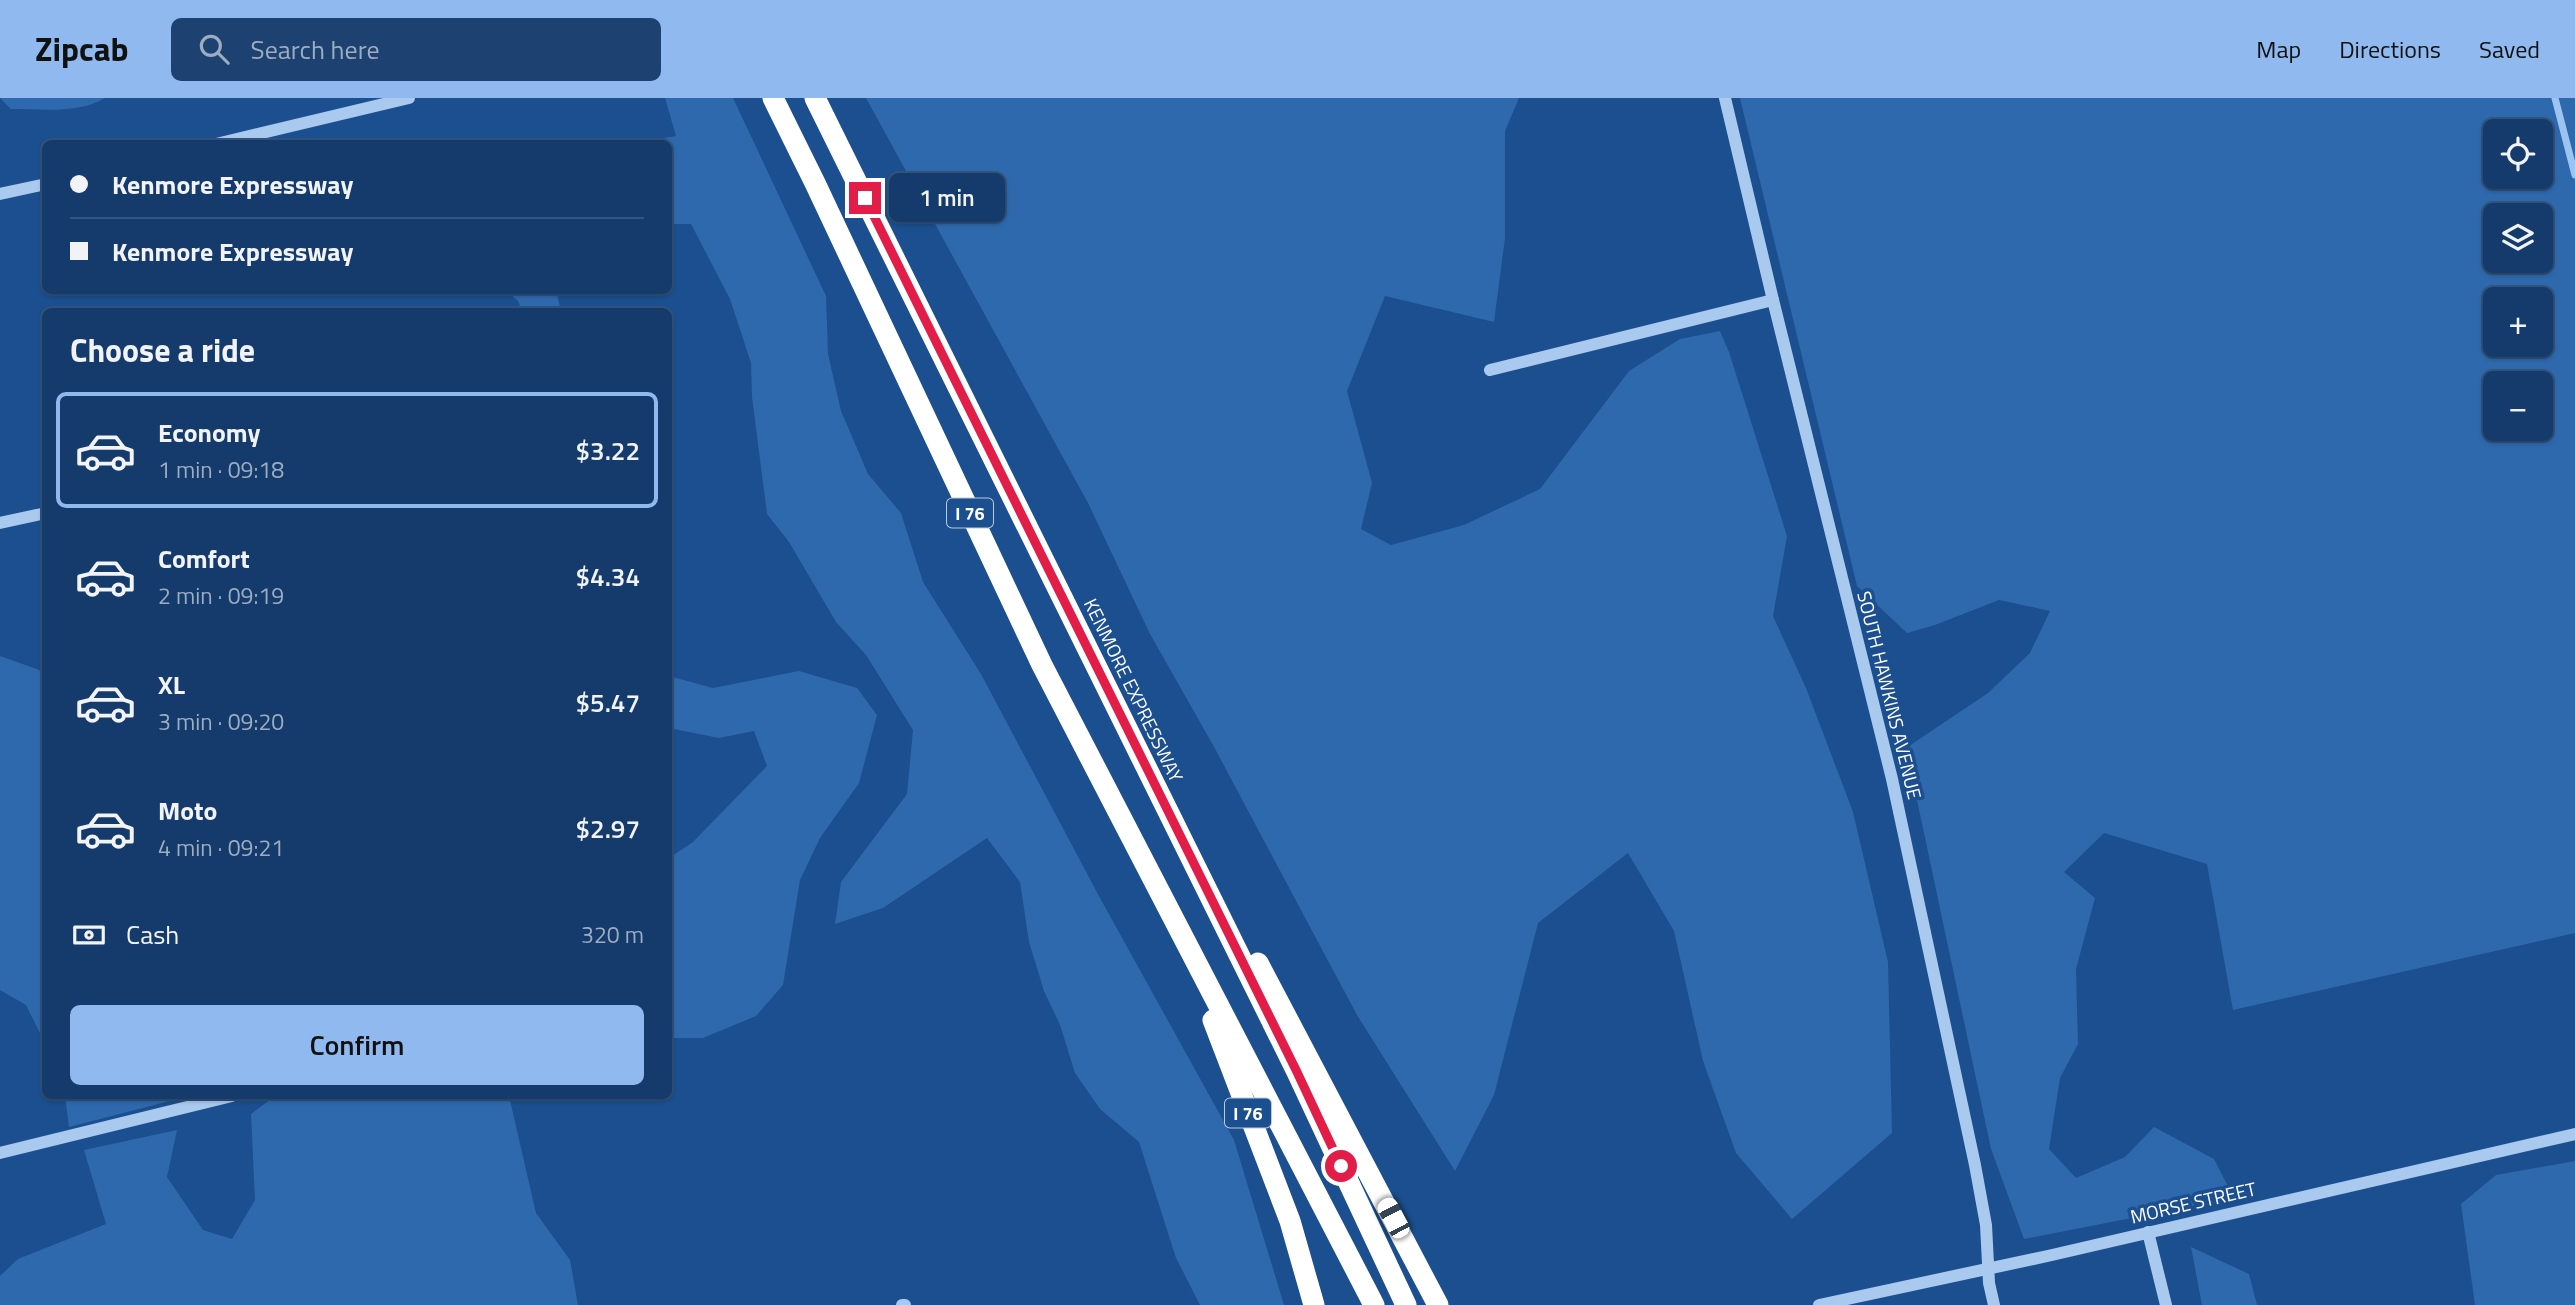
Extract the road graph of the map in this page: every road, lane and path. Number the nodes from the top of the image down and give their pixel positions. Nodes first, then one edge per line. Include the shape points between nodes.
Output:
1 (409, 98) edge
2 (773, 98) edge
3 (816, 98) edge
4 (1725, 98) edge
5 (233, 140) edge
6 (42, 185) edge
7 (0, 194) edge
8 (1773, 300) junction
9 (1490, 370) dead end
10 (42, 514) edge
11 (0, 523) edge
12 (1133, 740) junction
13 (1176, 923) junction
14 (219, 1099) edge
15 (2575, 1134) edge
16 (0, 1153) edge
17 (2148, 1232) junction
18 (1988, 1268) junction
19 (1845, 1302) edge
20 (1314, 1305) edge
21 (1374, 1305) edge
22 (1406, 1305) edge
23 (1438, 1305) edge
24 (1819, 1305) edge
25 (1994, 1305) edge
26 (2166, 1305) edge

1 - 5 street
2 - 13 highway, I 76 via 1042,664
3 - 12 highway, KENMORE EXPRESSWAY / I 76
4 - 8 street, SOUTH HAWKINS AVENUE
6 - 7 street
8 - 9 street
8 - 18 street, SOUTH HAWKINS AVENUE via 1892,779 1975,1164
10 - 11 street
12 - 22 highway, KENMORE EXPRESSWAY / I 76
12 - 23 highway via 1267,978
13 - 20 highway, I 76 via 1290,1221
13 - 21 highway
14 - 16 street
15 - 17 street, MORSE STREET
17 - 18 street, MORSE STREET
17 - 26 street
18 - 19 street, MORSE STREET
18 - 25 street, SOUTH HAWKINS AVENUE
19 - 24 street, MORSE STREET

